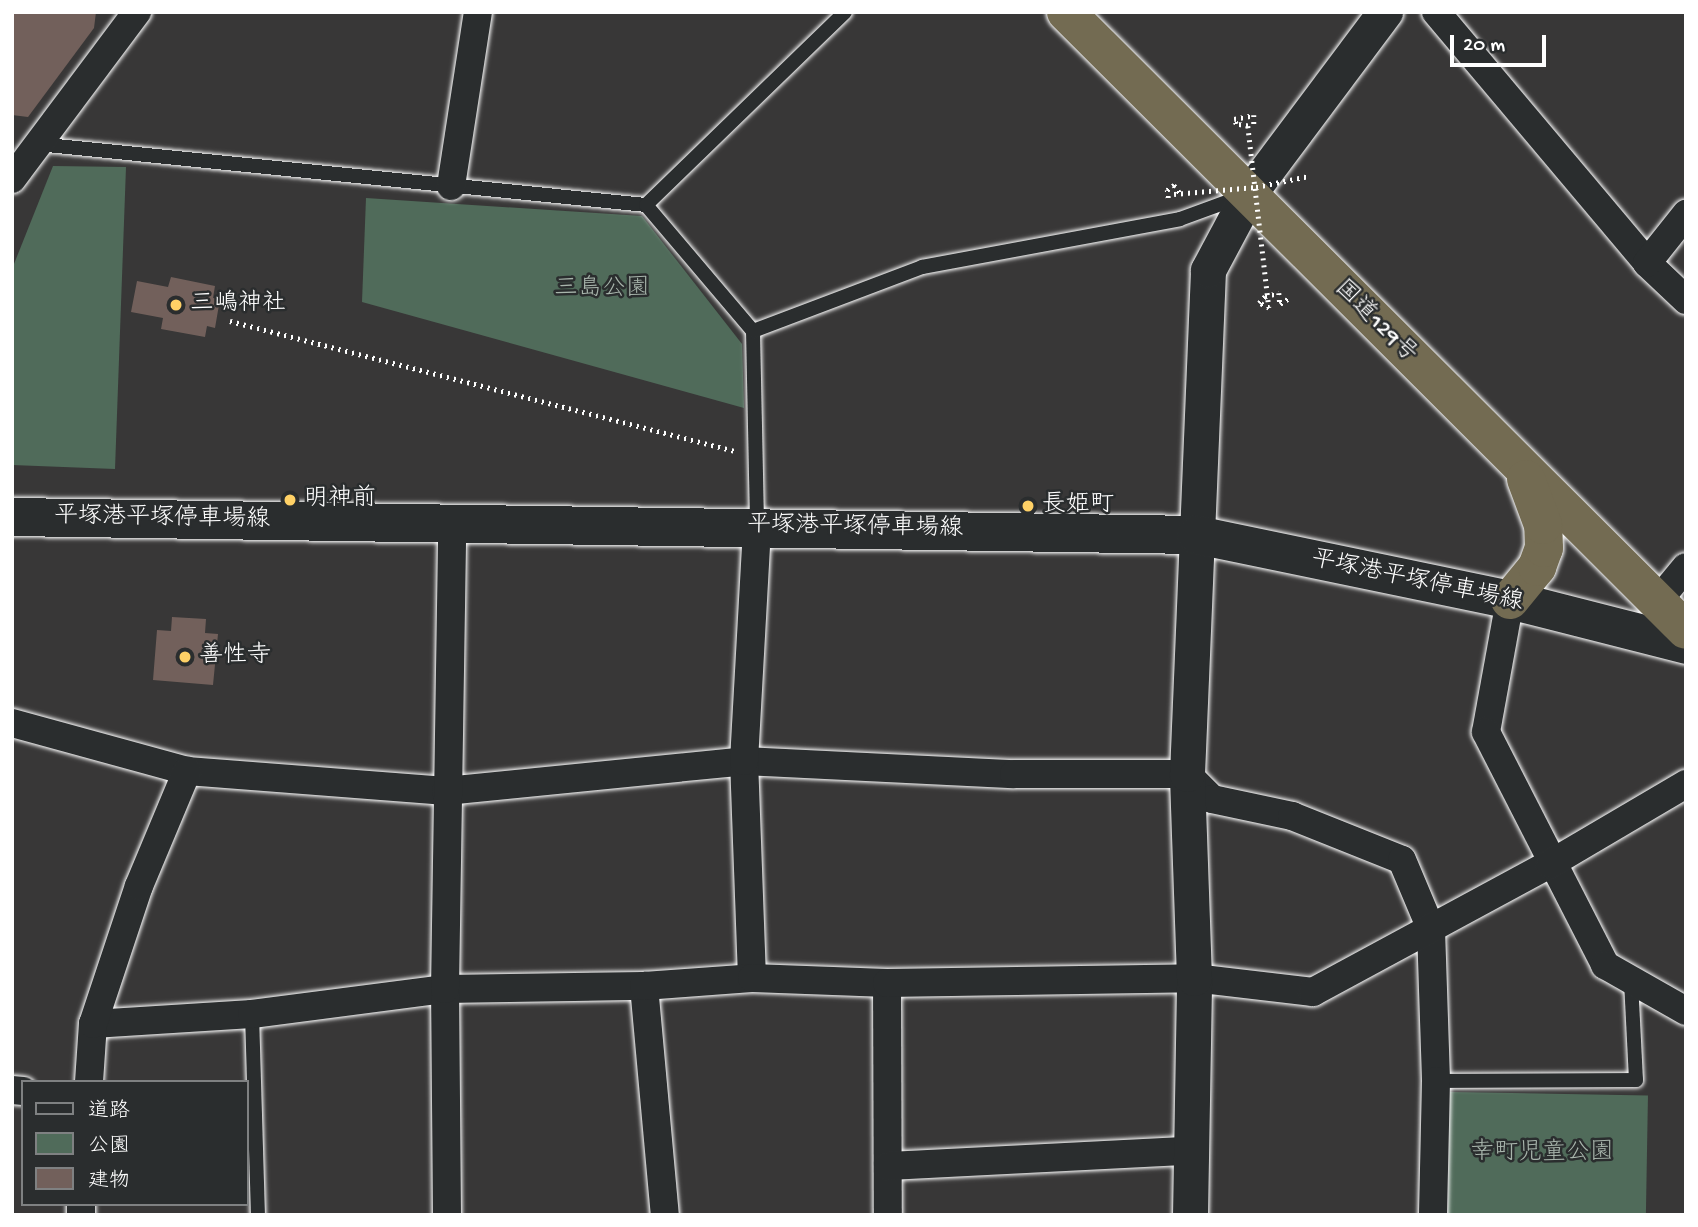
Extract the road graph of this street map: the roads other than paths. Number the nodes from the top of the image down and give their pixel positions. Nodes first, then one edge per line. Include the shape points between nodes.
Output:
1 (137, 12) edge
2 (478, 12) edge
3 (845, 12) edge
4 (1066, 12) edge
5 (1385, 12) edge
6 (1436, 12) edge
7 (24, 143) edge
8 (12, 179) edge
9 (452, 186) junction
10 (1252, 191) junction
11 (646, 205) junction
12 (1686, 214) edge
13 (1647, 263) junction
14 (1686, 300) edge
15 (753, 331) junction
16 (1521, 467) junction
17 (12, 517) edge
18 (452, 522) junction
19 (757, 526) junction
20 (1196, 535) junction
21 (1686, 567) edge
22 (1510, 600) junction
23 (1657, 602) junction
24 (1686, 630) edge
25 (1686, 645) edge
26 (12, 723) edge
27 (744, 761) junction
28 (187, 771) junction
29 (1187, 774) junction
30 (1686, 784) edge
31 (446, 791) junction
32 (1550, 864) junction
33 (1431, 929) junction
34 (752, 978) junction
35 (1194, 978) junction
36 (1631, 980) junction
37 (887, 983) junction
38 (644, 986) junction
39 (444, 989) junction
40 (1686, 1011) edge
41 (252, 1014) junction
42 (93, 1024) junction
43 (89, 1080) edge
44 (1436, 1080) junction
45 (1189, 1152) junction
46 (888, 1166) junction
47 (258, 1215) edge
48 (447, 1215) edge
49 (665, 1215) edge
50 (888, 1215) edge
51 (1190, 1215) edge
52 (1433, 1215) edge

1 - 7 street
2 - 9 street
3 - 11 lane
4 - 10 highway, 国道129号
5 - 10 street
6 - 13 street
7 - 8 street
7 - 9 lane
9 - 11 lane
10 - 15 lane via 1180,219 922,267
10 - 16 highway, 国道129号
10 - 20 street via 1208,270
11 - 15 lane
12 - 13 street
13 - 14 street
15 - 19 lane
16 - 22 highway via 1542,525 1544,548 1537,567
16 - 23 highway, 国道129号
17 - 18 main road, 平塚港平塚停車場線
18 - 19 main road, 平塚港平塚停車場線
18 - 31 street
19 - 20 main road, 平塚港平塚停車場線
19 - 27 street
20 - 22 main road, 平塚港平塚停車場線
20 - 29 street
21 - 23 street
22 - 25 main road, 平塚港平塚停車場線
22 - 32 street via 1486,732
23 - 24 highway, 国道129号
26 - 28 street
27 - 29 street via 1014,775
27 - 31 street
27 - 34 street
28 - 31 street
28 - 42 street via 139,886
29 - 33 street via 1212,799 1292,816 1402,860
29 - 35 street
30 - 32 street
31 - 39 street
32 - 33 street
32 - 36 street via 1605,965
33 - 35 street via 1313,992
33 - 44 street
34 - 37 street
34 - 38 street
35 - 37 street
35 - 45 street
36 - 40 street
36 - 44 lane via 1636,1080
37 - 46 street
38 - 39 street
38 - 49 street
39 - 41 street
39 - 48 street
41 - 42 street
41 - 47 lane
42 - 43 street
44 - 52 street
45 - 46 street
45 - 51 street
46 - 50 street

